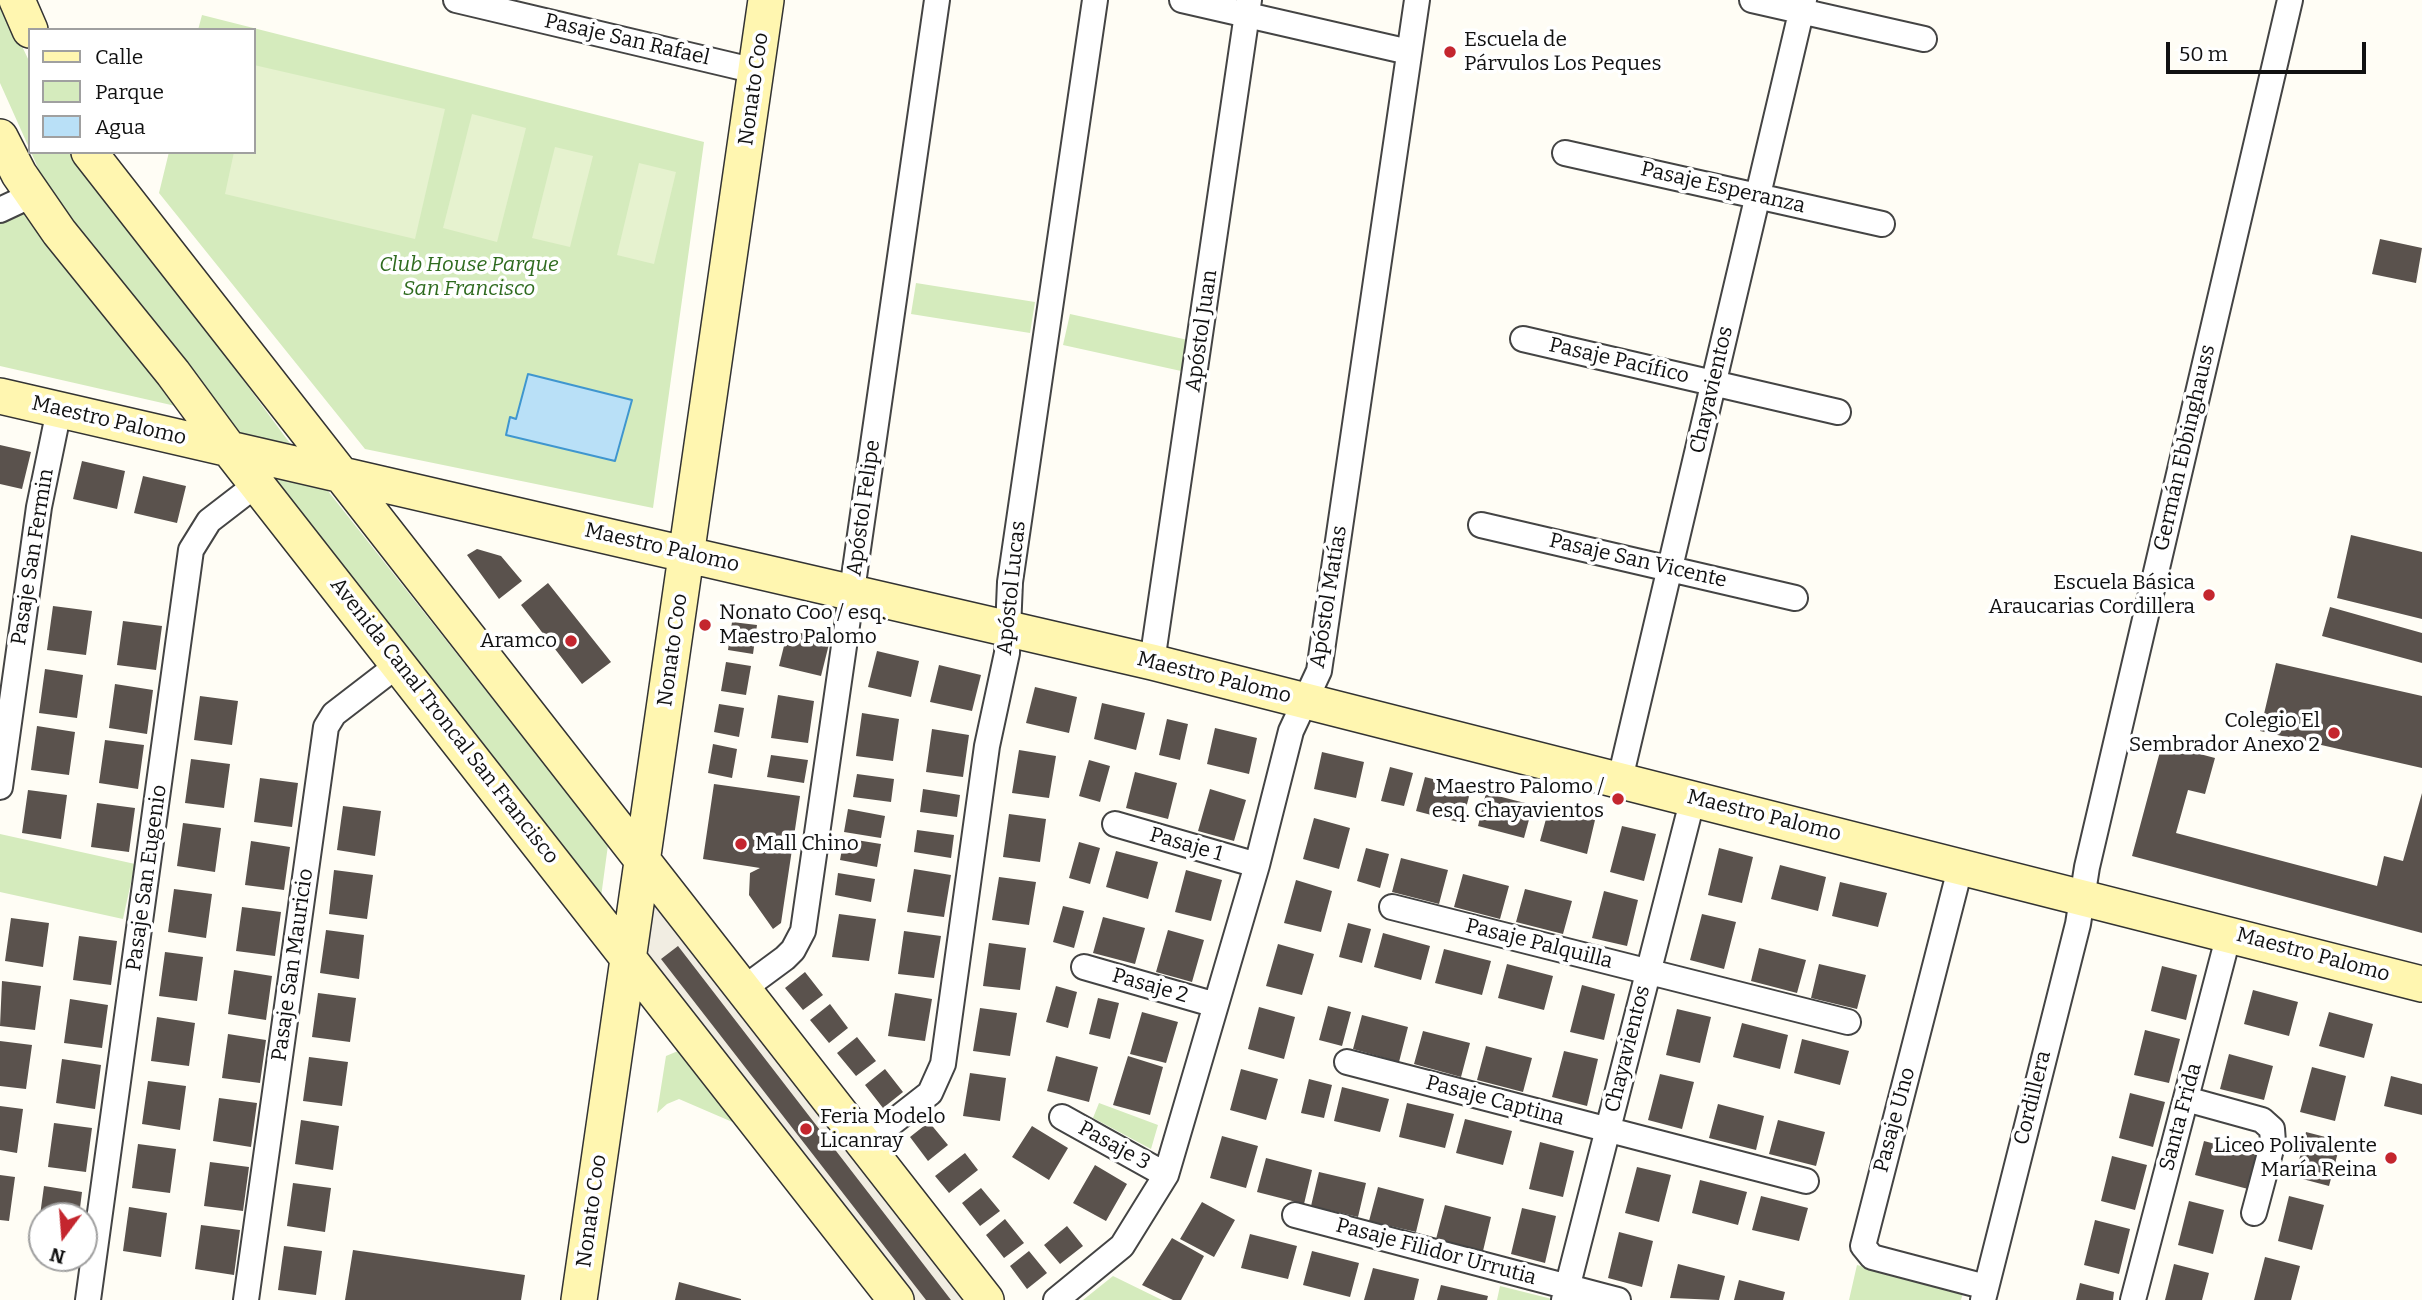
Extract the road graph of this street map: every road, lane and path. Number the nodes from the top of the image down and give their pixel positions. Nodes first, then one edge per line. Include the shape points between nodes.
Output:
1 (456, 0) edge
2 (766, 0) edge
3 (937, 0) edge
4 (1095, 0) edge
5 (1182, 0) edge
6 (1417, 0) edge
7 (1752, 0) edge
8 (2290, 0) edge
9 (1803, 6) edge
10 (1248, 7) edge
11 (1924, 39) dead end
12 (1409, 52) junction
13 (756, 71) junction
14 (0, 137) edge
15 (1565, 153) dead end
16 (91, 154) edge
17 (32, 195) junction
18 (1758, 196) junction
19 (0, 210) edge
20 (1882, 224) dead end
21 (1523, 339) dead end
22 (1714, 383) junction
23 (0, 396) edge
24 (59, 410) junction
25 (1838, 412) dead end
26 (229, 449) junction
27 (337, 473) junction
28 (257, 484) junction
29 (1481, 525) dead end
30 (687, 553) junction
31 (1670, 569) junction
32 (852, 592) junction
33 (1795, 598) dead end
34 (1008, 628) junction
35 (1152, 662) junction
36 (399, 664) junction
37 (1305, 700) junction
38 (1620, 779) junction
39 (0, 787) edge
40 (1693, 798) junction
41 (1115, 824) dead end
42 (642, 863) junction
43 (1961, 865) junction
44 (1256, 866) junction
45 (2082, 896) junction
46 (1392, 906) dead end
47 (2229, 934) junction
48 (629, 955) junction
49 (1084, 967) dead end
50 (1648, 972) junction
51 (2422, 984) edge
52 (743, 989) junction
53 (1216, 1005) junction
54 (1848, 1022) dead end
55 (1348, 1062) dead end
56 (2186, 1099) junction
57 (1062, 1117) dead end
58 (1607, 1129) junction
59 (866, 1143) junction
60 (1166, 1175) junction
61 (1806, 1181) dead end
62 (2254, 1213) dead end
63 (1295, 1215) dead end
64 (1565, 1293) edge
65 (1984, 1294) edge
66 (88, 1300) edge
67 (246, 1300) edge
68 (579, 1300) edge
69 (895, 1300) edge
70 (986, 1300) edge
71 (1056, 1300) edge
72 (1618, 1300) edge
73 (2133, 1300) edge

1 - 13 street, Pasaje San Rafael
2 - 13 street, Nonato Coo
3 - 32 street, Apóstol Felipe
4 - 34 street, Apóstol Lucas via 1010,582
5 - 10 street
6 - 12 street, Apóstol Matías
7 - 9 street
8 - 45 street, Germán Ebbinghauss
9 - 11 street
9 - 18 street, Chayavientos
10 - 12 street
10 - 35 street, Apóstol Juan
12 - 37 street, Apóstol Matías via 1322,657
13 - 30 street, Nonato Coo
14 - 17 street, Avenida Canal Troncal San Francisco
15 - 18 street, Pasaje Esperanza
16 - 27 street
17 - 19 street
17 - 26 street, Avenida Canal Troncal San Francisco
18 - 20 street, Pasaje Esperanza
18 - 22 street, Chayavientos
21 - 22 street, Pasaje Pacífico
22 - 25 street, Pasaje Pacífico
22 - 31 street, Chayavientos
23 - 24 street, Maestro Palomo
24 - 26 street, Maestro Palomo
24 - 39 street, Pasaje San Fermin via 38,508
26 - 27 street, Maestro Palomo
26 - 28 street, Avenida Canal Troncal San Francisco
27 - 30 street, Maestro Palomo
27 - 42 street
28 - 36 street, Avenida Canal Troncal San Francisco
28 - 66 street, Pasaje San Eugenio via 209,521 191,550
29 - 31 street, Pasaje San Vicente
30 - 32 street, Maestro Palomo
30 - 42 street, Nonato Coo
31 - 33 street, Pasaje San Vicente
31 - 38 street, Chayavientos
32 - 34 street, Maestro Palomo
32 - 52 street, Apóstol Felipe via 803,930 793,950
34 - 35 street, Maestro Palomo
34 - 59 street, Apóstol Lucas via 1007,653 986,746 940,1074 922,1101
35 - 37 street, Maestro Palomo
36 - 48 street, Avenida Canal Troncal San Francisco
36 - 67 street, Pasaje San Mauricio via 340,709 326,727
37 - 38 street, Maestro Palomo
37 - 44 street, Apóstol Matías via 1291,731
38 - 40 street, Maestro Palomo
40 - 43 street, Maestro Palomo
40 - 50 street, Chayavientos
41 - 44 street, Pasaje 1
42 - 48 street, Nonato Coo
42 - 52 street
43 - 45 street, Maestro Palomo
43 - 65 street, Pasaje Uno via 1863,1245 1872,1257
44 - 53 street, Apóstol Matías
45 - 47 street, Maestro Palomo
45 - 65 street, Cordillera
46 - 50 street, Pasaje Palquilla
47 - 51 street, Maestro Palomo
47 - 56 street, Santa Frida
48 - 68 street, Nonato Coo
48 - 69 street, Avenida Canal Troncal San Francisco
49 - 53 street, Pasaje 2
50 - 54 street, Pasaje Palquilla
50 - 58 street, Chayavientos
52 - 59 street
53 - 60 street, Apóstol Matías
55 - 58 street, Pasaje Captina
56 - 62 street via 2262,1120 2272,1129 2273,1142
56 - 73 street, Santa Frida
57 - 60 street, Pasaje 3
58 - 61 street, Pasaje Captina
58 - 64 street, Chayavientos
59 - 70 street
60 - 71 street, Apóstol Matías via 1122,1247
63 - 64 street, Pasaje Filidor Urrutia
64 - 72 street, Pasaje Filidor Urrutia

